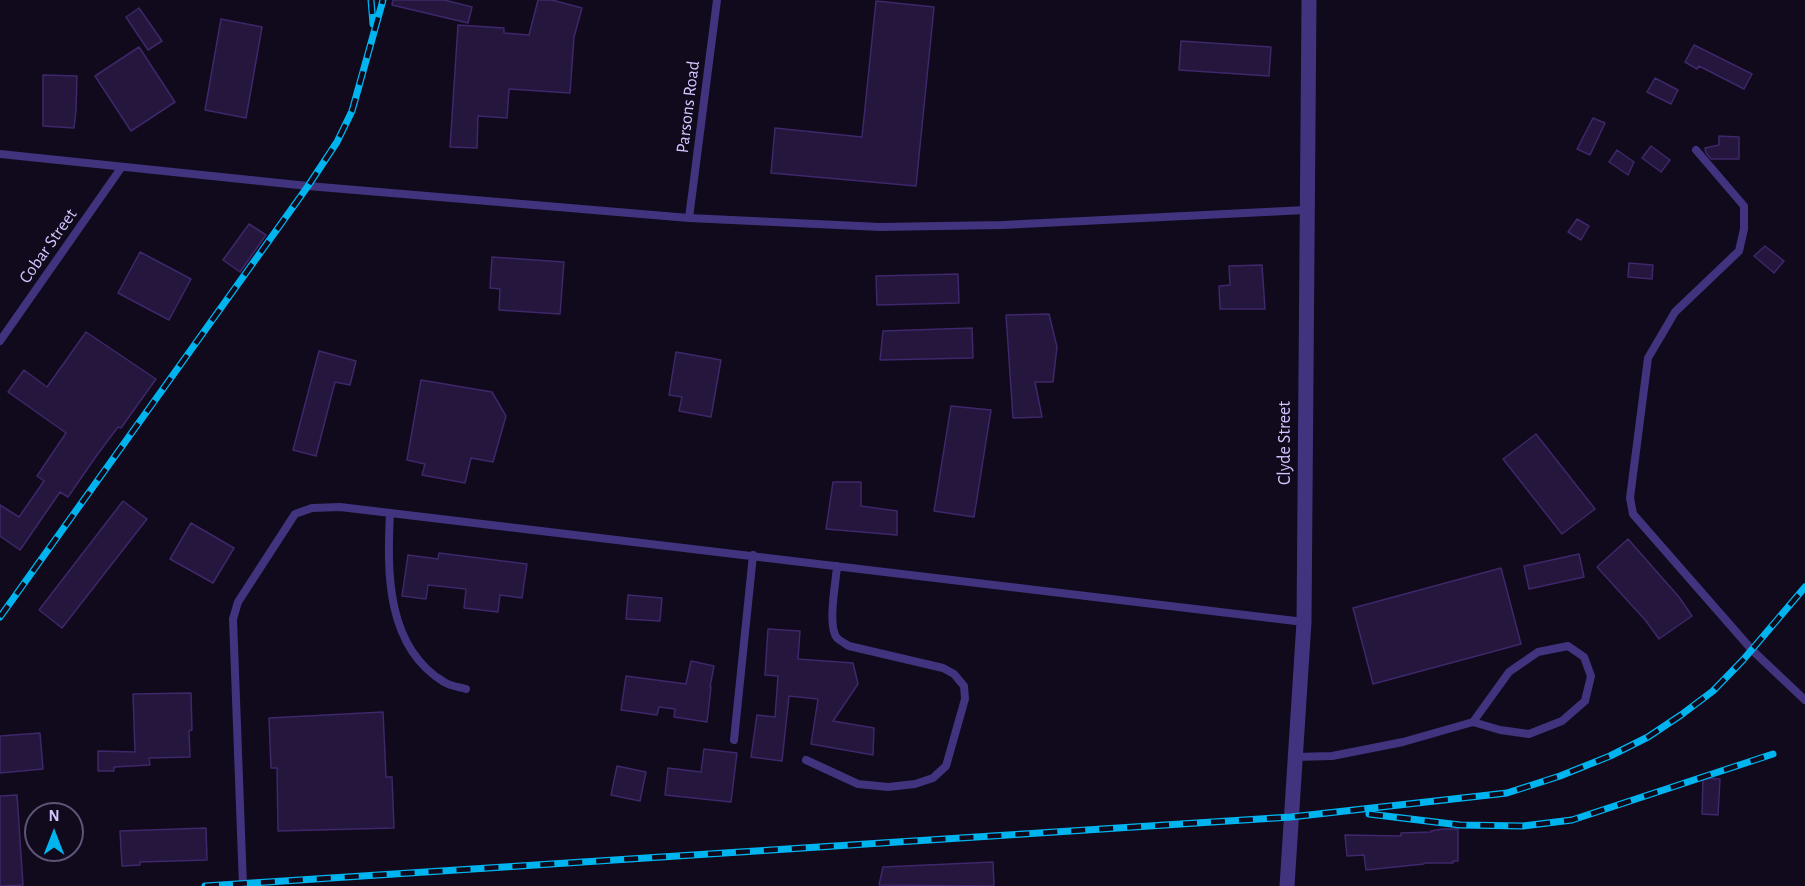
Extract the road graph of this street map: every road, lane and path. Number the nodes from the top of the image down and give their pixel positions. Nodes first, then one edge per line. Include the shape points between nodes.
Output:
1 (717, 0) edge
2 (1309, 0) edge
3 (1696, 150) dead end
4 (0, 154) edge
5 (121, 168) junction
6 (1306, 210) junction
7 (689, 218) junction
8 (0, 341) edge
9 (390, 513) junction
10 (753, 555) junction
11 (837, 567) junction
12 (1304, 622) junction
13 (466, 689) dead end
14 (1805, 700) edge
15 (1473, 722) junction
16 (734, 740) dead end
17 (1295, 757) junction
18 (806, 759) dead end
19 (243, 886) edge
20 (1287, 886) edge

1 - 7 lane, Parsons Road
2 - 6 street, Clyde Street
3 - 14 lane via 1744,206 1744,229 1739,251 1675,312 1648,358 1630,498 1633,514 1752,650
4 - 5 lane
5 - 7 lane
5 - 8 lane, Cobar Street
6 - 7 lane via 880,227
6 - 12 street, Clyde Street
9 - 10 lane
9 - 13 lane via 389,574 400,629 431,673 446,684
9 - 19 lane via 340,507 312,508 295,514 238,602 233,619
10 - 11 lane
10 - 16 lane
11 - 12 lane
11 - 18 lane via 833,613 837,639 849,646 944,668 964,686 965,699 946,766 933,778 888,787 858,784
12 - 17 street, Clyde Street
15 - 15 lane via 1529,734 1562,721 1585,701 1591,676 1584,657 1568,646 1538,652 1509,672
15 - 17 lane via 1403,742 1332,756
17 - 20 street, Clyde Street

